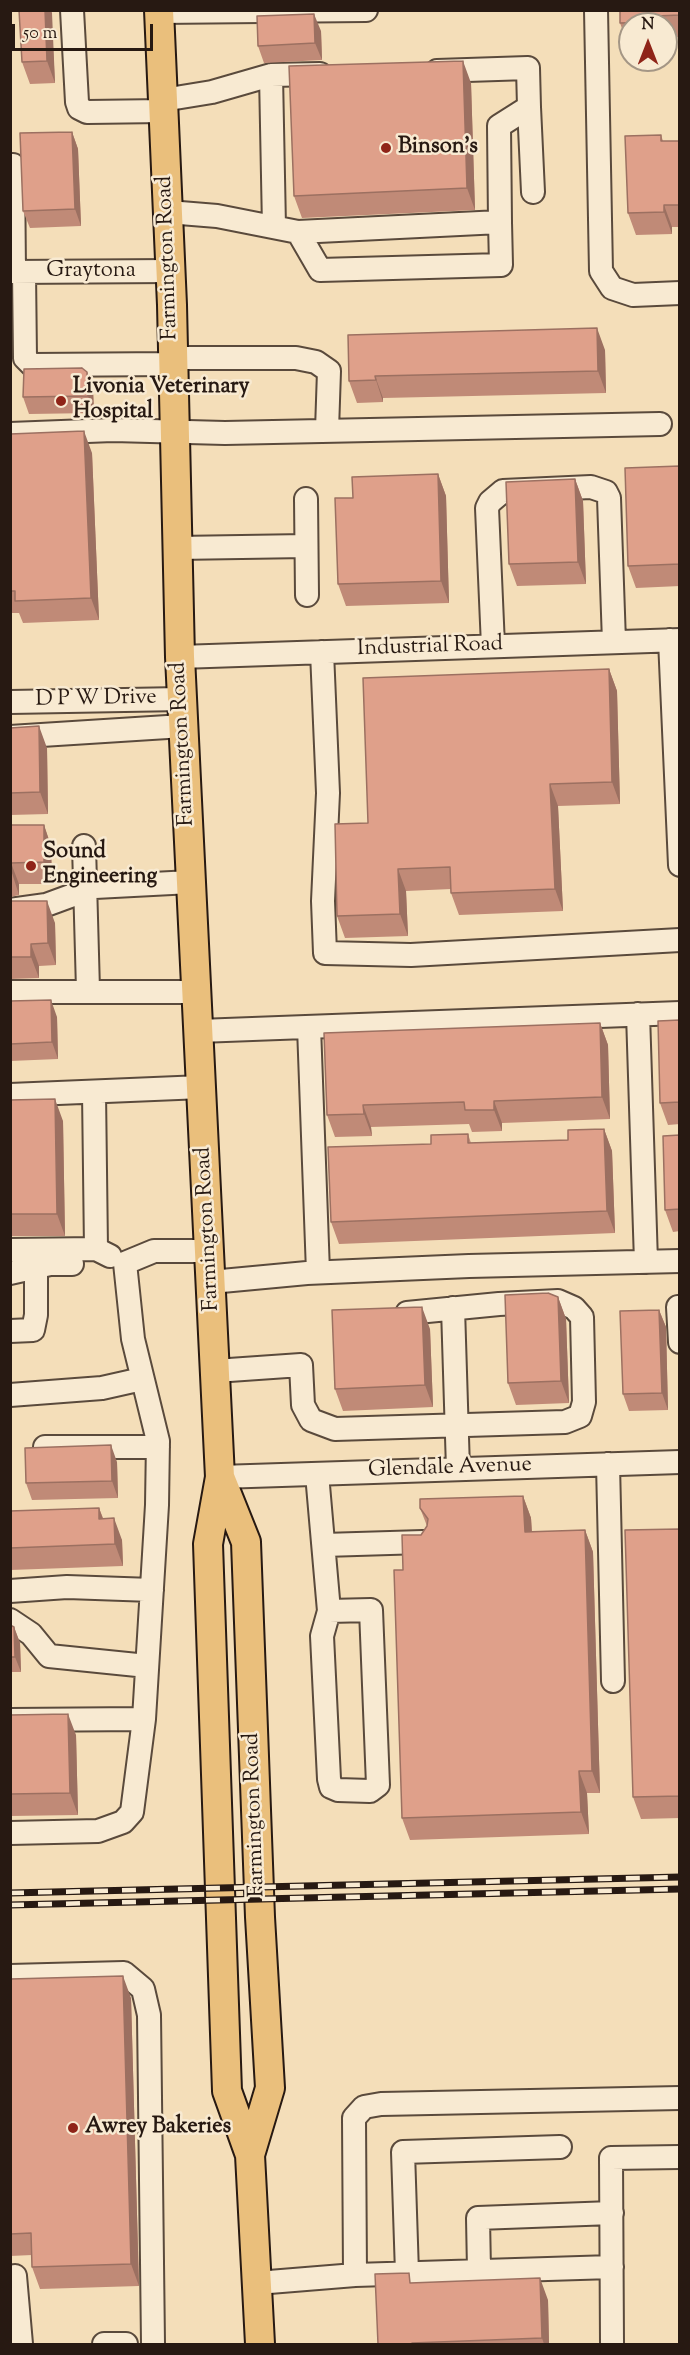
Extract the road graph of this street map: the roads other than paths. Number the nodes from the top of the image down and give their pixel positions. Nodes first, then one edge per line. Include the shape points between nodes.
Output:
1 (72, 10) edge
2 (366, 10) edge
3 (596, 10) edge
4 (159, 11) edge
5 (411, 71) edge
6 (341, 73) edge
7 (271, 75) junction
8 (163, 105) junction
9 (529, 107) junction
10 (10, 165) edge
11 (533, 192) dead end
12 (168, 212) junction
13 (12, 214) edge
14 (500, 222) junction
15 (274, 228) junction
16 (298, 232) junction
17 (16, 272) edge
18 (171, 272) junction
19 (680, 293) edge
20 (172, 361) junction
21 (660, 424) dead end
22 (327, 430) junction
23 (173, 432) junction
24 (10, 434) edge
25 (306, 499) dead end
26 (306, 546) junction
27 (177, 548) junction
28 (306, 596) dead end
29 (675, 640) edge
30 (614, 642) junction
31 (493, 646) junction
32 (322, 652) junction
33 (180, 657) junction
34 (10, 702) edge
35 (182, 712) junction
36 (10, 736) edge
37 (84, 846) dead end
38 (680, 865) edge
39 (191, 882) junction
40 (86, 889) junction
41 (10, 910) edge
42 (680, 940) edge
43 (88, 990) junction
44 (10, 992) edge
45 (197, 992) junction
46 (680, 1013) edge
47 (639, 1014) junction
48 (309, 1027) junction
49 (199, 1031) junction
50 (202, 1087) junction
51 (94, 1092) junction
52 (10, 1095) edge
53 (96, 1249) junction
54 (10, 1250) edge
55 (210, 1251) junction
56 (680, 1261) edge
57 (646, 1262) junction
58 (124, 1263) junction
59 (36, 1266) junction
60 (318, 1272) junction
61 (10, 1273) edge
62 (212, 1282) junction
63 (678, 1307) edge
64 (453, 1308) junction
65 (407, 1313) edge
66 (10, 1331) edge
67 (680, 1342) edge
68 (215, 1371) junction
69 (142, 1379) junction
70 (10, 1395) edge
71 (458, 1425) junction
72 (45, 1447) edge
73 (158, 1447) junction
74 (680, 1462) edge
75 (608, 1464) junction
76 (458, 1469) junction
77 (317, 1474) junction
78 (220, 1477) junction
79 (423, 1542) edge
80 (324, 1545) junction
81 (152, 1590) junction
82 (10, 1591) edge
83 (329, 1611) junction
84 (10, 1620) edge
85 (147, 1666) junction
86 (613, 1681) dead end
87 (144, 1719) junction
88 (10, 1720) edge
89 (10, 1833) edge
90 (10, 1976) edge
91 (680, 2098) edge
92 (560, 2147) dead end
93 (250, 2156) junction
94 (680, 2157) edge
95 (612, 2213) junction
96 (612, 2267) junction
97 (478, 2270) junction
98 (407, 2273) junction
99 (355, 2275) junction
100 (10, 2277) edge
101 (258, 2283) junction
102 (15, 2318) edge
103 (21, 2344) edge
104 (104, 2344) edge
105 (126, 2344) edge
106 (153, 2344) edge
107 (260, 2344) edge
108 (612, 2344) edge

1 - 8 street via 80,108 87,112
2 - 4 street
3 - 19 street via 601,272 612,288 633,296
4 - 8 main road, Farmington Road
5 - 9 street via 528,68
6 - 7 street
7 - 8 street
7 - 15 street
8 - 12 main road, Farmington Road
9 - 11 street
9 - 14 street via 499,126
10 - 13 street
12 - 15 street via 217,216
12 - 18 main road, Farmington Road
13 - 17 street
14 - 16 street
14 - 16 street via 501,265 320,270
15 - 16 street
17 - 18 street, Graytona
17 - 20 street via 25,358 32,365
18 - 20 main road, Farmington Road
20 - 22 street via 296,358 316,362 329,371
20 - 23 main road, Farmington Road
21 - 22 street
22 - 23 street
23 - 24 street
23 - 27 main road, Farmington Road
25 - 26 street
26 - 27 street
26 - 28 street
27 - 33 main road, Farmington Road
29 - 30 street, Industrial Road
29 - 38 street
30 - 31 street, Industrial Road
30 - 31 street via 609,498 606,492 591,487 503,491 490,502 487,508
31 - 32 street, Industrial Road
32 - 33 street, Industrial Road
32 - 42 street via 328,794 325,953 411,955
33 - 35 main road, Farmington Road
34 - 35 street, D P W Drive
35 - 36 street
35 - 39 main road, Farmington Road
37 - 40 street
39 - 40 street
39 - 45 main road, Farmington Road
40 - 41 street via 46,905
40 - 43 street
43 - 44 street
43 - 45 street
45 - 49 main road, Farmington Road
46 - 47 street
47 - 48 street
47 - 57 street
48 - 49 street
48 - 60 street
49 - 50 main road, Farmington Road
50 - 51 street
50 - 55 main road, Farmington Road
51 - 52 street
51 - 53 street
53 - 54 street
53 - 58 street
55 - 58 street via 154,1251
55 - 62 main road, Farmington Road
56 - 57 street
57 - 60 street
58 - 59 street
58 - 69 street
59 - 61 street
59 - 66 street via 33,1330
60 - 62 street
62 - 68 main road, Farmington Road
63 - 67 street
64 - 65 street
64 - 71 street
64 - 71 street via 558,1301 574,1308 582,1317 584,1402 580,1416 564,1422
68 - 71 street via 301,1365 303,1405 311,1420 335,1429
68 - 78 main road, Farmington Road
69 - 70 street via 102,1388
69 - 73 street
71 - 76 street
72 - 73 street
73 - 81 street
74 - 75 street, Glendale Avenue
75 - 76 street, Glendale Avenue
75 - 86 street
76 - 77 street, Glendale Avenue
77 - 78 street, Glendale Avenue
77 - 80 street
78 - 93 main road, Farmington Road via 208,1544 227,2091
78 - 93 main road, Farmington Road via 246,1542 270,2088
79 - 80 street
80 - 83 street
81 - 82 street via 67,1587
81 - 85 street
83 - 83 street via 371,1610 378,1785 370,1791 338,1790 331,1787 329,1779 322,1636
84 - 85 street via 31,1634 49,1656
85 - 87 street
87 - 88 street
87 - 89 street via 135,1800 132,1812 123,1822 98,1831
90 - 106 street via 124,1973 143,1989 149,2015
91 - 99 street via 381,2104 364,2108 354,2118
92 - 98 street via 403,2152
93 - 101 main road, Farmington Road
94 - 95 street via 611,2158
95 - 96 street
95 - 97 street via 478,2218
96 - 97 street
96 - 108 street
97 - 98 street
98 - 99 street
99 - 101 street
100 - 102 street via 15,2277
101 - 107 main road, Farmington Road
102 - 103 street
104 - 105 street

